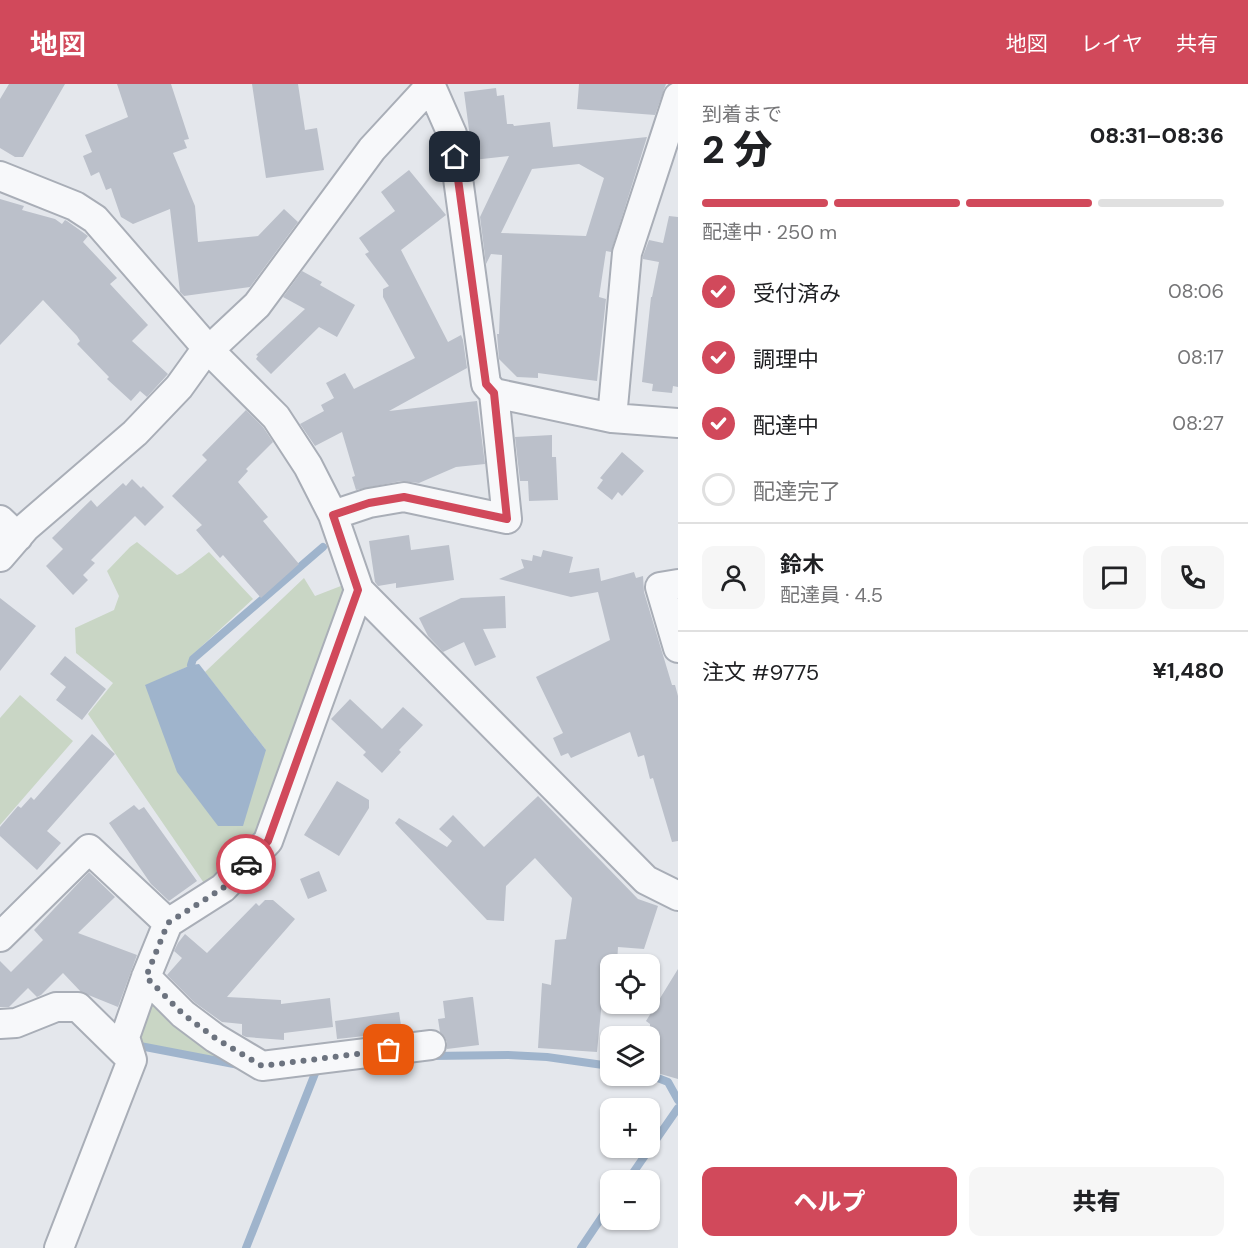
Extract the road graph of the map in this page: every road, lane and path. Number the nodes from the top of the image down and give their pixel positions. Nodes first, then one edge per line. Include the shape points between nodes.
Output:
1 (431, 84) edge
2 (678, 97) edge
3 (0, 176) edge
4 (208, 349) junction
5 (494, 393) junction
6 (612, 418) junction
7 (678, 423) edge
8 (333, 515) junction
9 (6, 538) edge
10 (678, 584) edge
11 (358, 590) junction
12 (678, 648) edge
13 (678, 897) edge
14 (168, 923) junction
15 (0, 937) edge
16 (146, 977) junction
17 (0, 1024) edge
18 (431, 1045) dead end
19 (132, 1060) junction
20 (59, 1248) edge

1 - 4 street via 372,149 258,305
1 - 5 street via 452,134 486,384
2 - 6 street via 627,253
3 - 4 street via 75,206 95,219
4 - 8 street via 276,417 308,466
4 - 9 street via 179,387 135,433 25,528
5 - 6 street
5 - 8 street via 507,519 404,497
6 - 7 street
8 - 11 street
10 - 12 street via 660,587
11 - 13 street via 646,880
11 - 14 street via 268,841 223,888
14 - 15 street via 89,849
14 - 16 street
16 - 18 street via 183,1014 261,1077
16 - 19 street via 125,1037
17 - 19 street via 16,1023 56,1007 78,1007
19 - 20 street

